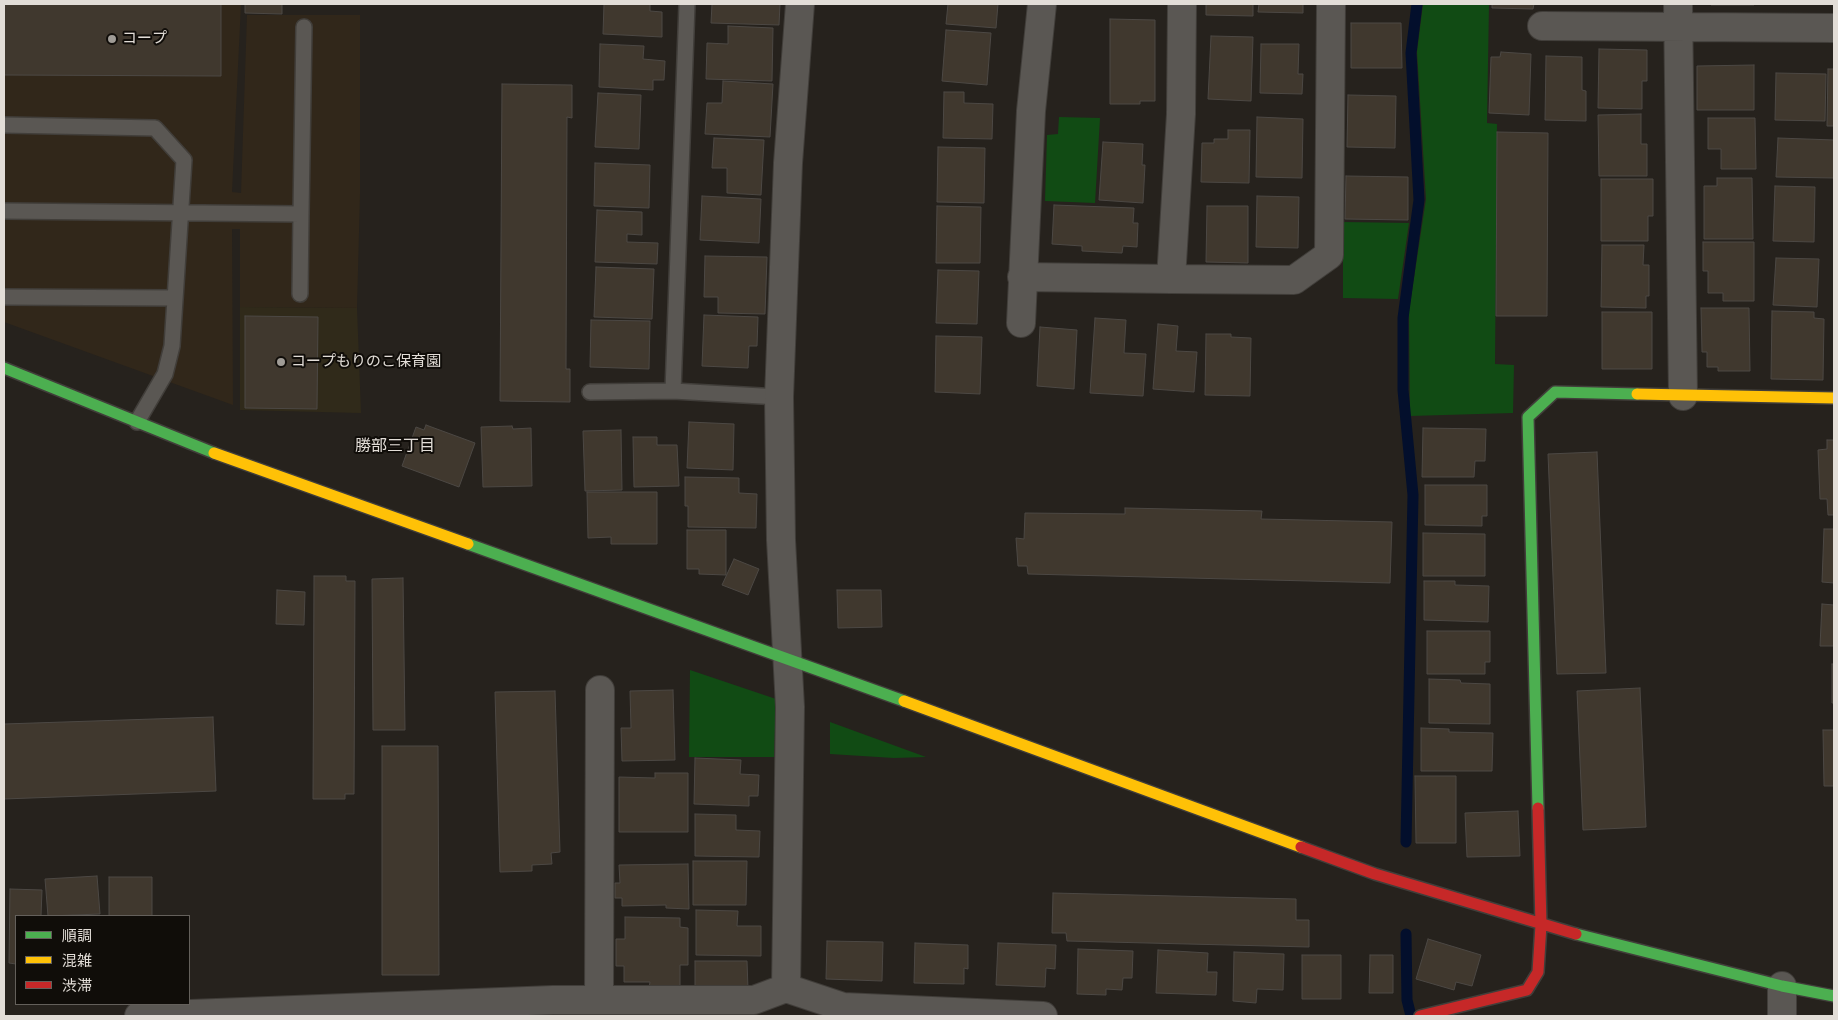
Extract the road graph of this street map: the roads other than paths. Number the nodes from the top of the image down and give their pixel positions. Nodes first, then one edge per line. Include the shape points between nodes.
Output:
1 (687, 4) edge
2 (800, 4) edge
3 (1042, 4) edge
4 (1182, 4) edge
5 (1331, 4) edge
6 (1678, 15) edge
7 (1542, 26) dead end
8 (304, 27) dead end
9 (1834, 28) edge
10 (4, 125) edge
11 (4, 212) edge
12 (180, 213) junction
13 (301, 214) junction
14 (1022, 277) junction
15 (1171, 279) junction
16 (300, 294) dead end
17 (4, 297) edge
18 (175, 298) junction
19 (1021, 322) dead end
20 (4, 368) edge
21 (673, 390) junction
22 (590, 392) dead end
23 (1683, 396) junction
24 (779, 397) junction
25 (1834, 398) edge
26 (137, 422) junction
27 (788, 658) junction
28 (600, 690) dead end
29 (1541, 925) junction
30 (1782, 986) junction
31 (786, 988) junction
32 (1834, 996) edge
33 (599, 1000) junction
34 (553, 1008) edge
35 (505, 1009) edge
36 (406, 1011) edge
37 (915, 1013) edge
38 (139, 1016) edge
39 (1043, 1016) edge
40 (1420, 1016) edge
41 (1782, 1016) edge

1 - 21 lane
2 - 24 street via 788,163
3 - 14 street via 1031,111
4 - 15 street via 1182,114
5 - 15 street via 1329,255 1294,280
6 - 7 street
6 - 9 street
6 - 23 street
8 - 13 lane
10 - 12 lane via 155,128 184,160
11 - 12 lane
12 - 13 lane
12 - 18 lane
13 - 16 lane
14 - 15 street
14 - 19 street
17 - 18 lane
18 - 26 lane via 172,346 165,374
20 - 26 street
21 - 22 lane
21 - 24 lane
23 - 25 street
23 - 29 street via 1555,392 1528,418
24 - 27 street via 781,540
26 - 27 street via 252,467
27 - 29 street via 1375,874
27 - 31 street
28 - 33 street
29 - 30 street
29 - 40 street via 1538,972 1526,990
30 - 32 street
30 - 41 street
31 - 33 street via 754,1000
31 - 37 street via 844,1007
33 - 34 street
34 - 35 street
35 - 36 street
36 - 38 street
37 - 39 street

